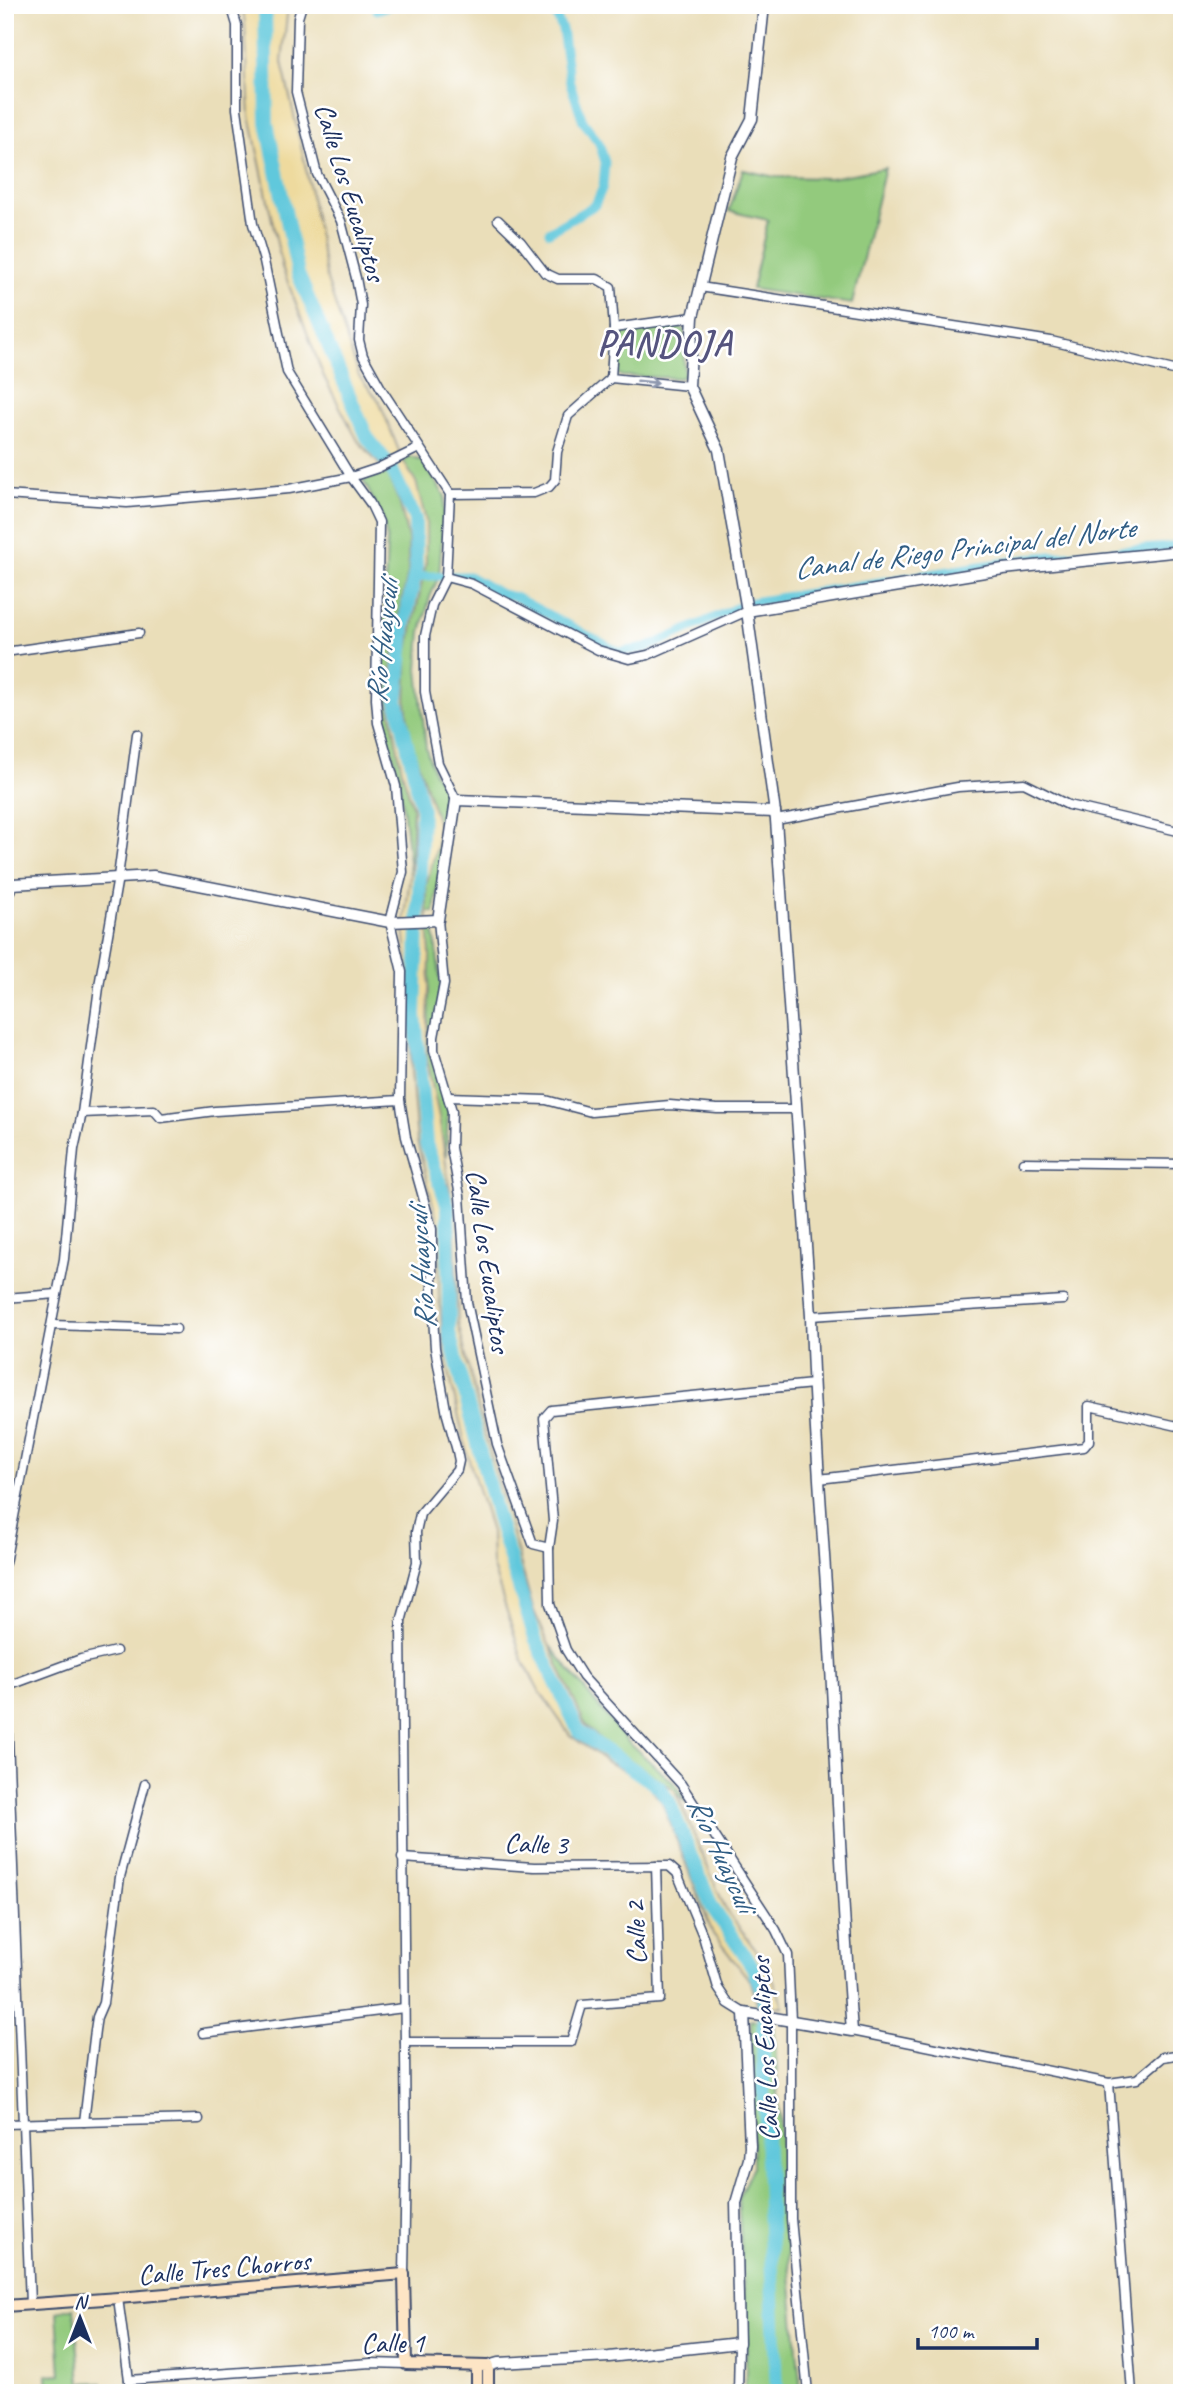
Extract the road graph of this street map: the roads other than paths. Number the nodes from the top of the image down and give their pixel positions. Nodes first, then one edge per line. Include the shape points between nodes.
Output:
1 (231, 5) edge
2 (302, 5) edge
3 (764, 5) edge
4 (498, 220) dead end
5 (700, 286) junction
6 (692, 317) junction
7 (614, 328) junction
8 (1182, 372) edge
9 (611, 378) junction
10 (689, 386) junction
11 (419, 448) junction
12 (351, 477) junction
13 (5, 495) edge
14 (450, 495) junction
15 (1182, 551) edge
16 (446, 577) junction
17 (747, 611) junction
18 (139, 633) dead end
19 (5, 652) edge
20 (136, 734) dead end
21 (456, 800) junction
22 (775, 816) junction
23 (1182, 832) edge
24 (118, 877) junction
25 (5, 900) edge
26 (434, 920) junction
27 (395, 922) junction
28 (448, 1097) junction
29 (400, 1100) junction
30 (796, 1109) junction
31 (82, 1113) junction
32 (1023, 1162) dead end
33 (1182, 1164) edge
34 (57, 1294) junction
35 (5, 1298) edge
36 (1063, 1300) dead end
37 (811, 1316) junction
38 (52, 1325) junction
39 (176, 1329) dead end
40 (813, 1384) junction
41 (1182, 1427) edge
42 (819, 1479) junction
43 (549, 1548) junction
44 (5, 1563) edge
45 (116, 1651) dead end
46 (6, 1687) edge
47 (145, 1784) dead end
48 (402, 1858) junction
49 (656, 1866) junction
50 (404, 2008) junction
51 (749, 2014) junction
52 (791, 2020) junction
53 (852, 2031) junction
54 (203, 2033) dead end
55 (405, 2042) junction
56 (1182, 2054) edge
57 (1109, 2083) junction
58 (200, 2119) dead end
59 (84, 2122) junction
60 (22, 2123) junction
61 (5, 2124) edge
62 (404, 2274) junction
63 (118, 2298) junction
64 (30, 2304) junction
65 (5, 2306) edge
66 (740, 2343) junction
67 (406, 2364) junction
68 (482, 2366) junction
69 (129, 2380) junction
70 (130, 2393) edge
71 (477, 2393) edge
72 (488, 2393) edge
73 (738, 2393) edge
74 (808, 2393) edge
75 (1132, 2393) edge

1 - 12 street via 237,25 237,109 253,224 288,372
2 - 11 street, Calle Los Eucaliptos via 296,92 317,174 341,221 356,278 363,356
3 - 5 street via 752,119 732,158
4 - 7 street via 545,273 558,279 597,279 611,287
5 - 6 street
5 - 8 street via 1051,341
6 - 7 street
6 - 10 street
7 - 9 street
9 -> 10 street
9 - 14 street via 568,416 557,452 555,480 549,487 534,493
10 - 17 street via 719,450
11 - 12 street
11 - 14 street, Calle Los Eucaliptos
12 - 13 street via 289,489 136,502
12 - 27 street via 379,522 376,699 378,723 397,786 403,872
14 - 16 street
15 - 17 street via 1003,569
16 - 17 street via 472,584 598,650 629,659
16 - 21 street via 432,605 425,636 425,692 438,763
17 - 22 street
18 - 19 street
20 - 24 street
21 - 22 street
21 - 26 street, Calle Los Eucaliptos
22 - 23 street via 958,787 1024,783 1068,805
22 - 30 street
24 - 25 street via 12,884
24 - 27 street via 182,880
24 - 31 street
26 - 27 street
26 - 28 street, Calle Los Eucaliptos via 444,984 434,1050
27 - 29 street via 402,972
28 - 30 street via 546,1100 591,1112 670,1105
28 - 43 street, Calle Los Eucaliptos via 467,1302 497,1444 533,1544
29 - 31 street via 161,1118 154,1110
29 - 48 street via 432,1229 435,1348 459,1461 457,1470 420,1514 417,1562 401,1622
30 - 37 street
31 - 34 street
32 - 33 street
34 - 35 street
34 - 38 street
36 - 37 street
37 - 40 street
38 - 39 street
38 - 44 street
40 - 42 street
40 - 43 street via 551,1410 544,1418 553,1521
41 - 42 street via 1089,1406 1089,1441 1084,1447
42 - 53 street
43 - 52 street, Calle Los Eucaliptos via 550,1604 566,1650 583,1677 681,1784 776,1930 788,1955
45 - 46 street
46 - 60 street
47 - 59 street via 120,1877
48 - 49 street, Calle 3 via 545,1867
48 - 50 street
49 - 51 street, Calle 3 via 669,1866 677,1873 718,1988 728,2003
49 - 55 street, Calle 2 via 660,1999 582,2005 571,2042
50 - 54 street
50 - 55 street
51 - 52 street
51 - 66 street via 750,2146 736,2203
52 - 53 street
52 - 74 street, Calle Los Eucaliptos via 791,2219
53 - 57 street
55 - 62 street
56 - 57 street via 1163,2057 1137,2080
57 - 75 street
58 - 59 street
59 - 60 street
60 - 61 street
60 - 64 street
62 - 63 main road, Calle Tres Chorros
62 - 67 main road
63 - 64 main road, Calle Tres Chorros
63 - 69 street
64 - 65 main road, Calle Tres Chorros
66 - 68 street, Calle 1
66 - 73 street
67 - 68 main road, Calle 1
67 - 69 street, Calle 1
68 - 71 main road
68 - 72 main road
69 - 70 street

